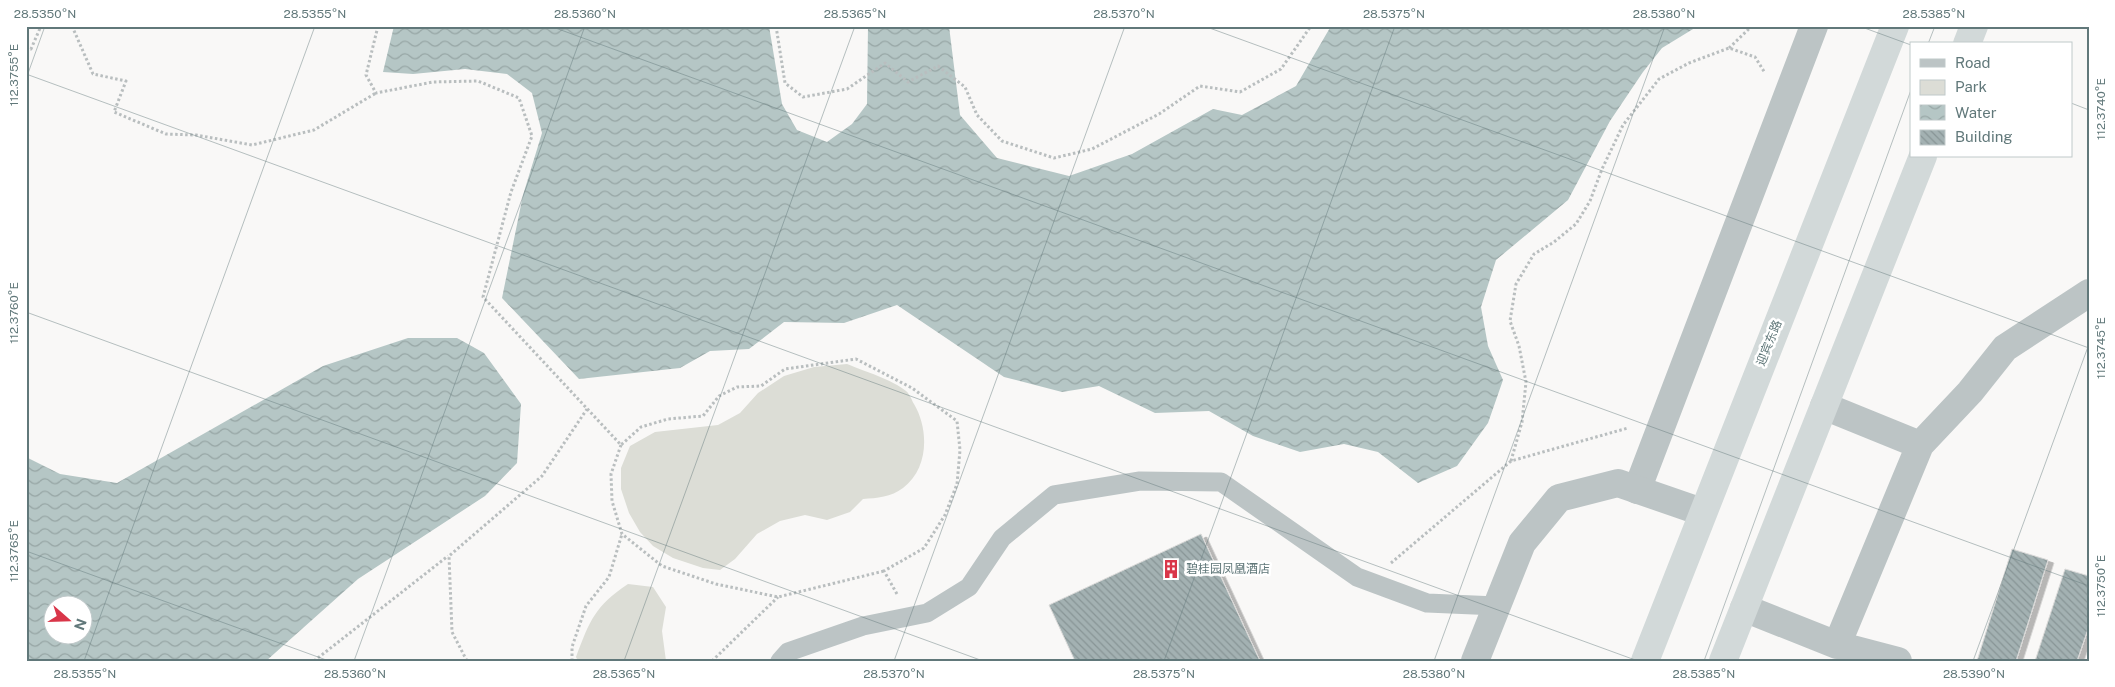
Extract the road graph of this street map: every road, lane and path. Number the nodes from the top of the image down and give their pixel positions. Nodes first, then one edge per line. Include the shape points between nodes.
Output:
1 (41, 26) edge
2 (72, 26) edge
3 (378, 26) edge
4 (776, 26) edge
5 (1311, 26) edge
6 (1752, 26) edge
7 (1814, 26) edge
8 (1895, 26) edge
9 (1974, 26) edge
10 (1968, 42) edge
11 (26, 47) edge
12 (1729, 48) junction
13 (1791, 86) junction
14 (376, 93) junction
15 (1921, 158) edge
16 (2089, 293) edge
17 (1824, 406) junction
18 (587, 409) junction
19 (1665, 417) junction
20 (621, 445) junction
21 (1920, 445) junction
22 (1511, 461) junction
23 (1637, 490) junction
24 (1702, 512) junction
25 (622, 534) junction
26 (448, 556) junction
27 (884, 571) junction
28 (1369, 582) junction
29 (778, 597) junction
30 (1497, 606) junction
31 (1744, 608) junction
32 (910, 616) junction
33 (1837, 645) junction
34 (314, 661) edge
35 (468, 661) edge
36 (572, 661) edge
37 (712, 661) edge
38 (780, 661) edge
39 (1475, 661) edge
40 (1645, 661) edge
41 (1723, 661) edge
42 (1898, 661) edge

1 - 11 path via 31,49
2 - 14 path via 93,74 126,81 114,112 166,134 196,135 252,145 314,130
3 - 14 path via 366,75
4 - 5 path via 785,83 803,97 847,89 885,63 908,82 938,66 966,88 977,115 1002,141 1054,158 1092,149 1159,114 1200,86 1240,92 1281,69
6 - 12 path
7 - 13 street
8 - 24 highway, 迎宾东路
9 - 10 highway
12 - 13 path via 1755,57 1766,76
12 - 22 path via 1659,79 1623,125 1590,201 1576,224 1534,254 1516,284 1510,321 1526,382 1522,422
13 - 19 street
14 - 18 path via 433,82 478,81 519,98 532,136 512,192 483,297
15 - 17 highway
16 - 21 street via 2005,348 1970,392
17 - 21 street
17 - 31 highway
18 - 20 path
18 - 26 path via 542,476
19 - 22 path
19 - 23 street
20 - 25 path via 611,474 612,501
20 - 27 path via 641,427 668,419 703,416 719,396 737,386 761,386 785,369 856,360 912,388 957,421 960,450 957,484 945,515 924,548
21 - 33 street
22 - 28 path
23 - 24 street
23 - 30 street via 1618,483 1559,498 1522,543
24 - 40 highway, 迎宾东路
25 - 29 path via 662,566 716,584
25 - 36 path via 608,577 586,606 572,647
26 - 34 path
26 - 35 path via 452,632
27 - 29 path
27 - 32 path
28 - 30 lane via 1427,603
28 - 32 lane via 1357,577 1221,482 1140,481 1054,495 1002,538 969,587 927,613
29 - 37 path
30 - 39 street
31 - 33 street
31 - 41 highway
32 - 38 lane via 864,626 788,652
33 - 42 street

